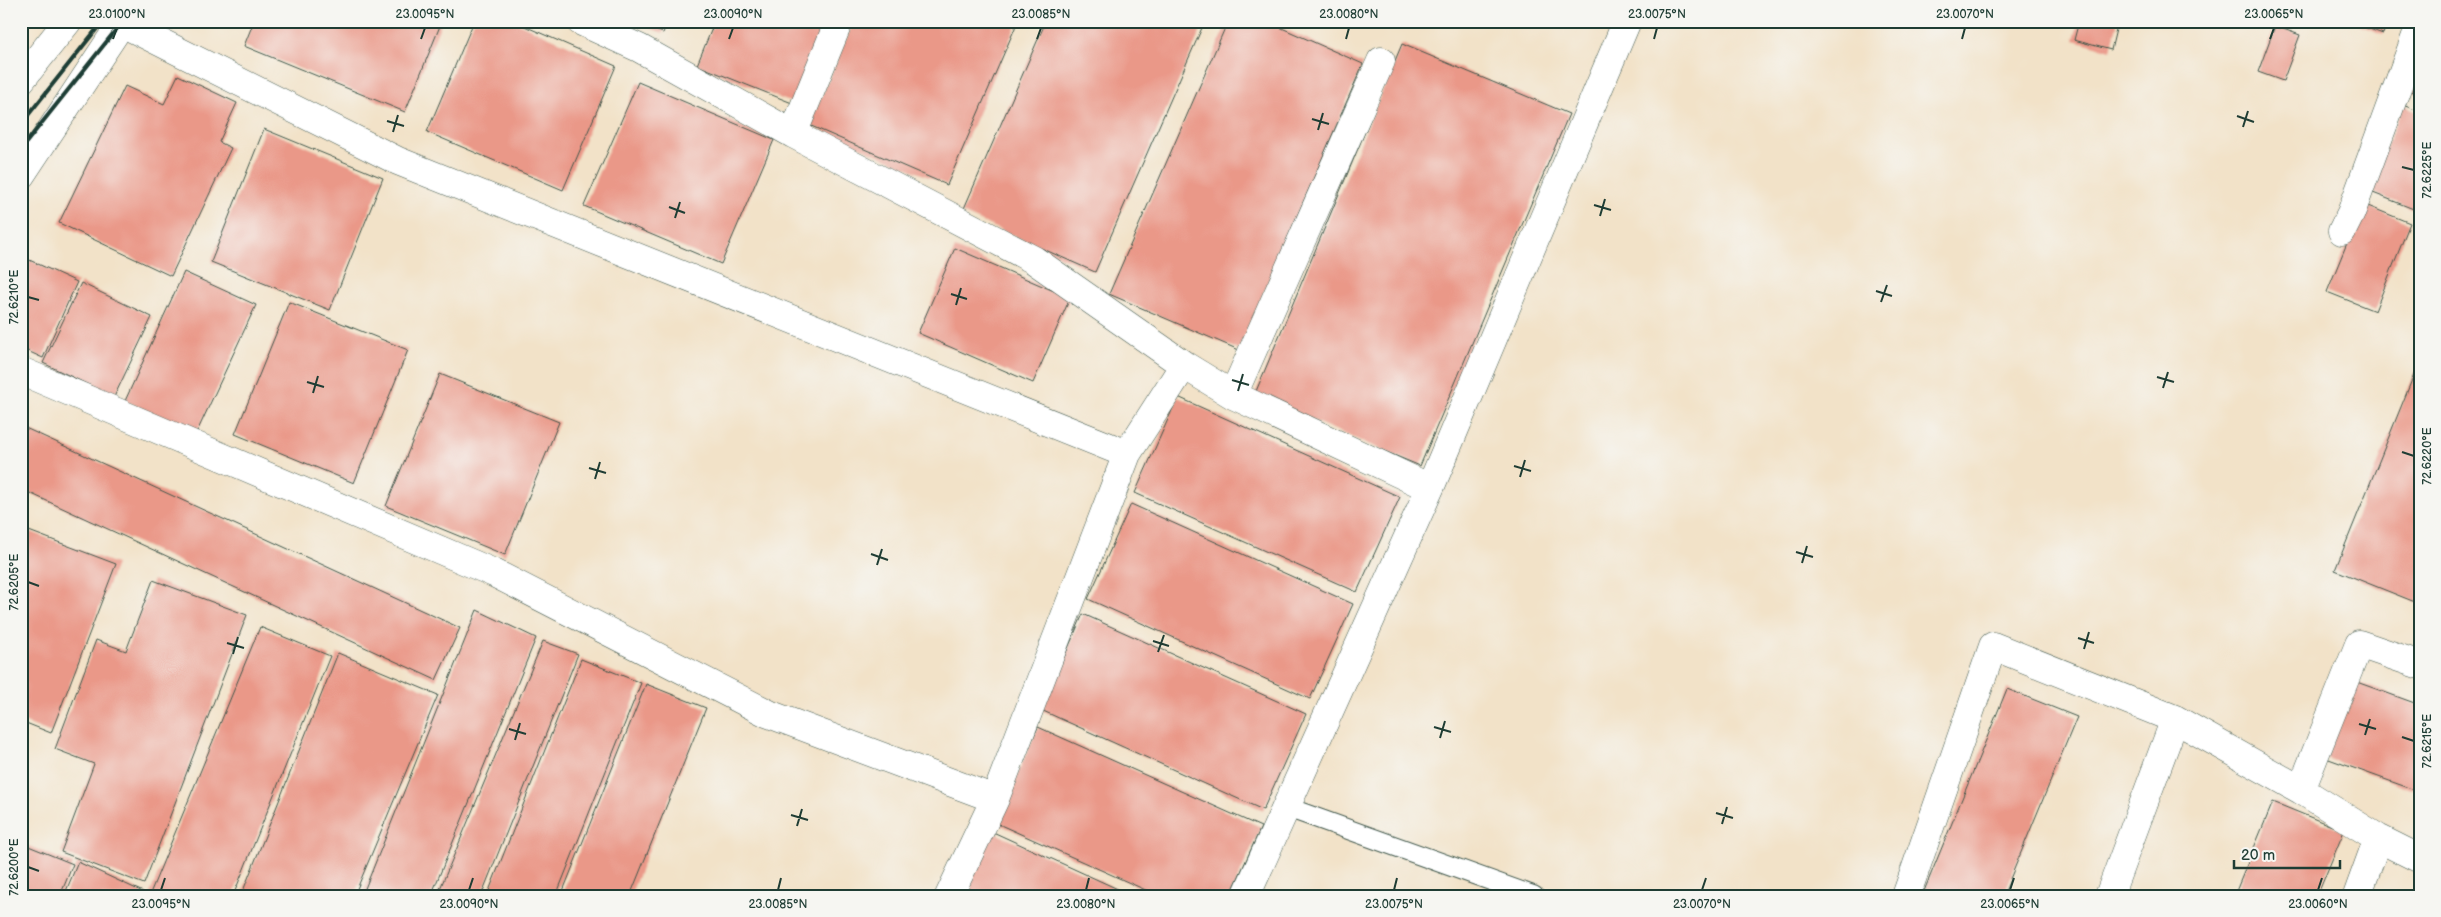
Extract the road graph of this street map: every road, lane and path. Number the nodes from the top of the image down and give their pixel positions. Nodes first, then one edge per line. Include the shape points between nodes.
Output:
1 (68, 21) edge
2 (580, 21) edge
3 (839, 21) edge
4 (1627, 21) edge
5 (123, 22) edge
6 (2420, 24) edge
7 (1381, 61) dead end
8 (21, 80) edge
9 (794, 134) junction
10 (21, 175) edge
11 (2342, 231) dead end
12 (1184, 365) junction
13 (21, 371) edge
14 (1233, 395) junction
15 (1128, 454) junction
16 (1430, 488) junction
17 (2420, 665) edge
18 (2175, 719) junction
19 (2301, 790) junction
20 (995, 799) junction
21 (1286, 807) junction
22 (2378, 838) junction
23 (2420, 859) edge
24 (949, 896) edge
25 (1246, 896) edge
26 (1534, 896) edge
27 (1906, 896) edge
28 (2109, 896) edge
29 (2357, 896) edge

1 - 8 street
2 - 9 street via 639,48
3 - 9 street
4 - 16 street
5 - 10 street
5 - 15 street via 398,160
6 - 11 street
7 - 14 street
9 - 12 street via 1034,260
12 - 14 street
12 - 15 street
13 - 20 street via 494,573 769,714
14 - 16 street
15 - 20 street
16 - 21 street
17 - 19 street via 2359,644
18 - 19 street
18 - 27 street via 1993,646
18 - 28 street
19 - 22 street
20 - 24 street
21 - 25 street
21 - 26 lane
22 - 23 street
22 - 29 street

